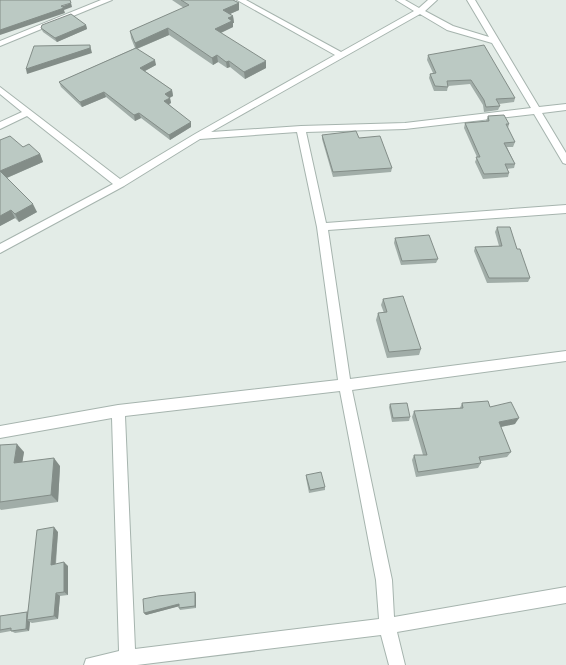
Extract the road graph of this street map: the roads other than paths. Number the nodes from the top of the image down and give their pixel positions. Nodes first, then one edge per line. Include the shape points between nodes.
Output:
1 (108, 0) edge
2 (241, 0) edge
3 (400, 0) edge
4 (433, 0) edge
5 (471, 0) edge
6 (420, 11) junction
7 (495, 41) junction
8 (0, 44) edge
9 (342, 56) junction
10 (0, 90) edge
11 (566, 107) edge
12 (535, 110) junction
13 (28, 112) junction
14 (0, 126) edge
15 (301, 129) junction
16 (198, 136) junction
17 (566, 161) edge
18 (120, 184) junction
19 (566, 209) edge
20 (322, 227) junction
21 (0, 249) edge
22 (566, 356) edge
23 (345, 385) junction
24 (118, 410) junction
25 (0, 432) edge
26 (566, 595) edge
27 (387, 626) junction
28 (127, 658) junction
29 (92, 665) edge
30 (397, 665) edge

1 - 8 street
2 - 9 street
3 - 6 street
4 - 6 street
5 - 7 street
6 - 7 street via 450,28
6 - 9 street
7 - 12 street
9 - 16 street
10 - 13 street
11 - 12 street
12 - 15 street via 405,126
12 - 17 street
13 - 14 street
13 - 18 street
15 - 16 street
15 - 20 street
16 - 18 street
18 - 21 street
19 - 20 street
20 - 23 street
22 - 23 street
23 - 24 street
23 - 27 street via 384,580
24 - 25 street
24 - 28 street
26 - 27 street
27 - 28 street
27 - 30 street
28 - 29 street

